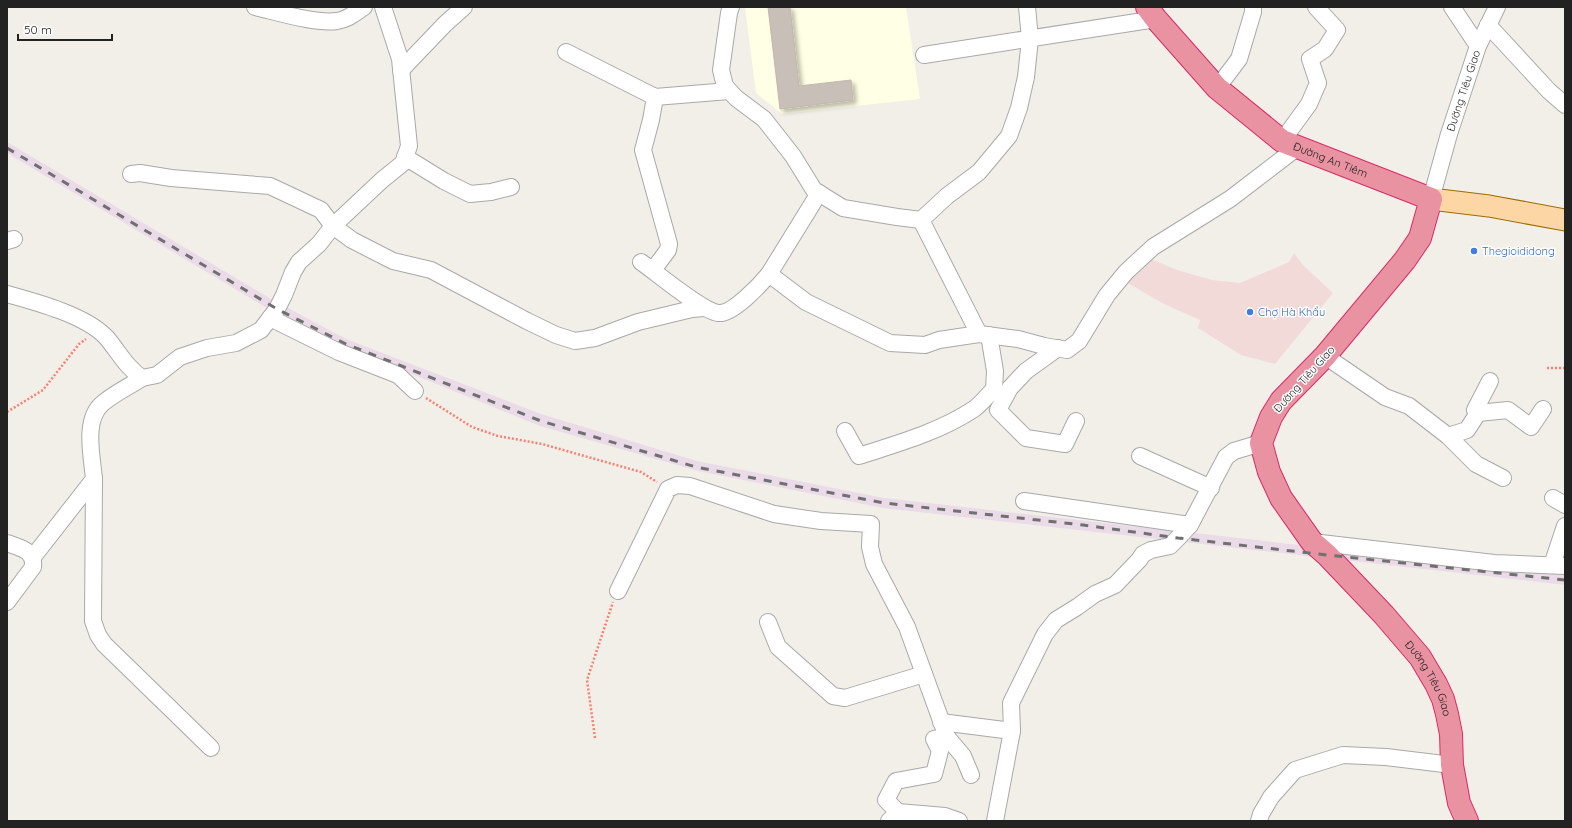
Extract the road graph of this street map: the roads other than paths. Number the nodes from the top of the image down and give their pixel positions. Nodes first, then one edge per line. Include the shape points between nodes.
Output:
1 (255, 7) edge
2 (364, 7) edge
3 (383, 7) edge
4 (464, 7) edge
5 (731, 7) edge
6 (1027, 7) edge
7 (1253, 7) edge
8 (1316, 7) edge
9 (1452, 7) edge
10 (1496, 7) edge
11 (1151, 13) edge
12 (1488, 25) junction
13 (1030, 39) junction
14 (1478, 46) junction
15 (566, 52) dead end
16 (924, 55) dead end
17 (401, 70) junction
18 (1217, 88) junction
19 (729, 91) junction
20 (655, 97) junction
21 (1565, 105) edge
22 (1290, 144) junction
23 (405, 157) junction
24 (131, 174) dead end
25 (512, 188) dead end
26 (819, 193) junction
27 (1431, 199) junction
28 (921, 220) junction
29 (1565, 220) edge
30 (333, 226) junction
31 (768, 274) junction
32 (7, 294) edge
33 (704, 308) junction
34 (270, 318) junction
35 (984, 335) junction
36 (1058, 348) junction
37 (1325, 356) junction
38 (142, 378) junction
39 (1490, 381) dead end
40 (994, 382) junction
41 (1010, 388) junction
42 (415, 391) road end
43 (1544, 409) dead end
44 (1478, 413) junction
45 (1076, 421) dead end
46 (844, 431) dead end
47 (1448, 436) junction
48 (1261, 443) junction
49 (1140, 456) dead end
50 (1503, 478) dead end
51 (94, 479) junction
52 (1211, 488) junction
53 (1024, 501) dead end
54 (1190, 525) junction
55 (1565, 526) edge
56 (1312, 542) junction
57 (7, 543) edge
58 (33, 557) junction
59 (1559, 565) edge
60 (618, 591) road end
61 (7, 602) edge
62 (768, 622) dead end
63 (924, 674) junction
64 (944, 729) junction
65 (1012, 731) junction
66 (211, 748) dead end
67 (1452, 765) junction
68 (971, 775) dead end
69 (893, 816) edge
70 (959, 821) edge
71 (995, 821) edge
72 (1259, 821) edge
73 (1467, 821) edge

1 - 2 street via 310,20 336,21
3 - 17 street via 400,59
4 - 17 street
5 - 19 street via 721,70
6 - 13 street
7 - 18 street via 1239,59
8 - 22 street via 1337,30 1325,48 1310,59 1318,83
9 - 14 street
10 - 12 street, Đường Tiêu Giao
11 - 13 street
11 - 18 highway, Đường An Tiêm
12 - 14 street, Đường Tiêu Giao
12 - 21 street
13 - 16 street
13 - 28 street via 1026,77 1009,136 980,172 946,196
14 - 27 street, Đường Tiêu Giao
15 - 20 street
17 - 23 street via 409,146
18 - 22 highway, Đường An Tiêm
19 - 20 street
19 - 26 street via 764,119 793,156 814,190
20 - 33 street via 643,150 669,244 668,250 647,266
22 - 27 highway, Đường An Tiêm
22 - 36 street via 1230,199 1153,247 1126,272 1107,295 1079,341 1067,350
23 - 25 street via 470,194
23 - 30 street via 403,163
24 - 30 street via 270,186 321,210
26 - 28 street via 843,208
26 - 31 street
27 - 29 main road, Đường An Tiêm via 1489,206
27 - 37 highway, Đường Tiêu Giao via 1420,238 1405,260
28 - 35 street
30 - 33 street via 352,240 393,261 430,270 527,321 556,335 576,341 595,338 638,322
30 - 34 street via 319,244 299,262
31 - 33 street via 760,285 731,310 719,313
31 - 35 street via 806,302 890,343 925,345 939,340
32 - 38 street via 68,313 89,324 105,336 132,372
34 - 38 street via 261,330 236,343 207,348 180,358 157,375
34 - 42 street via 339,352 398,376
35 - 36 street
35 - 40 street via 994,371
36 - 41 street via 1026,371
37 - 47 street via 1384,397 1409,406
37 - 48 highway, Đường Tiêu Giao via 1281,401 1271,417
38 - 51 street via 96,410 91,434
39 - 44 street via 1475,410
40 - 41 street
40 - 46 street via 994,389 975,408 935,430 908,441 859,456
41 - 45 street via 998,410 1026,438 1065,444
43 - 44 street via 1531,427 1508,410
44 - 47 street via 1467,430
47 - 50 street via 1476,464
48 - 52 street via 1234,451 1226,457
48 - 56 highway, Đường Tiêu Giao via 1269,472 1281,498
49 - 52 street
51 - 58 street
51 - 66 street via 93,614 98,635 104,644
52 - 54 street
53 - 54 street
54 - 65 street via 1170,546 1143,554 1115,585 1095,594 1056,620 1045,634 1011,703
55 - 59 street
56 - 59 street via 1494,563
56 - 67 highway, Đường Tiêu Giao via 1384,615 1424,664 1436,684 1448,714
57 - 58 street
58 - 61 street via 33,567
60 - 63 street via 668,489 677,485 690,486 774,514 821,521 871,524 870,547 874,564 907,627
62 - 63 street via 778,647 833,696 845,698
63 - 64 street
64 - 65 street
64 - 68 street via 963,756
64 - 69 street via 934,739 940,751 934,774 896,781 886,800
65 - 71 street
67 - 72 street via 1343,754 1295,770 1271,797
67 - 73 highway, Đường Tiêu Giao via 1459,803
69 - 70 street via 945,816

